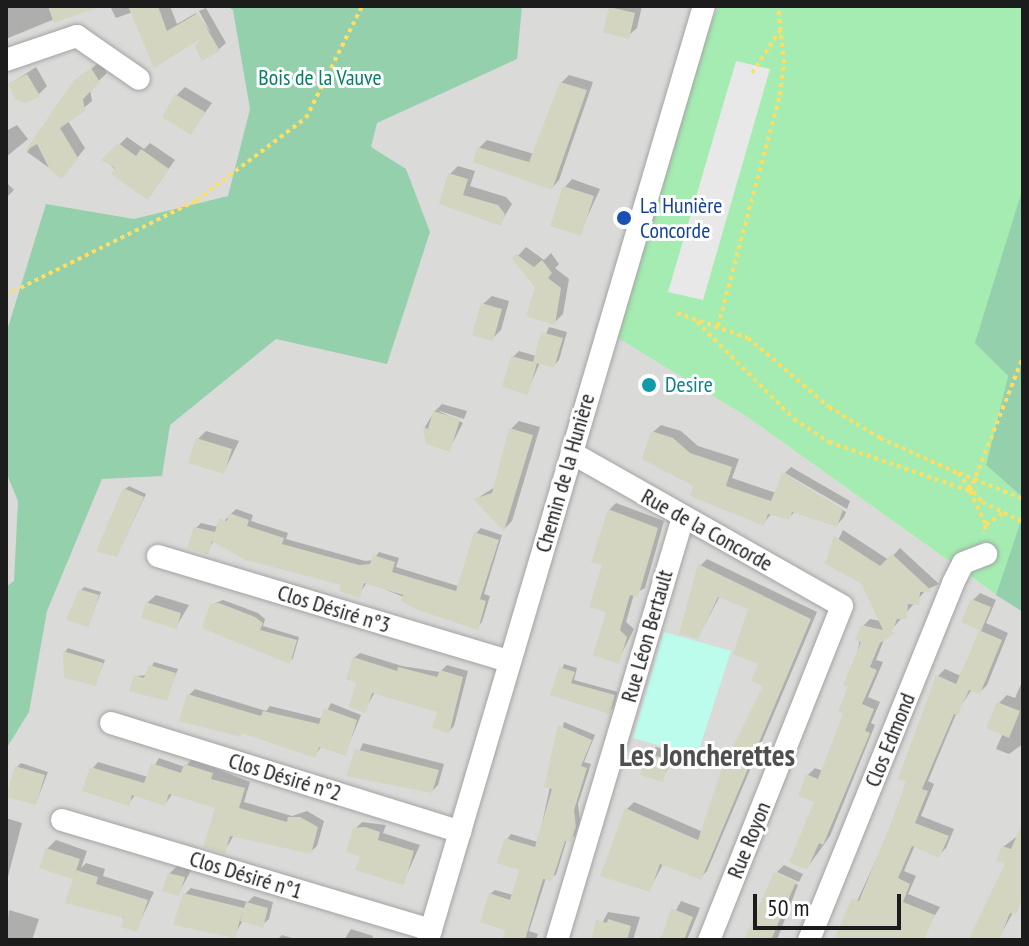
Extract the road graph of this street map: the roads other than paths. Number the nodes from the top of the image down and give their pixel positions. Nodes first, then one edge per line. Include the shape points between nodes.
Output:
1 (704, 6) edge
2 (6, 60) edge
3 (139, 79) dead end
4 (572, 453) junction
5 (683, 516) junction
6 (986, 554) road end
7 (158, 556) dead end
8 (842, 606) joint
9 (509, 661) junction
10 (111, 723) dead end
11 (62, 820) dead end
12 (460, 832) junction
13 (429, 935) edge
14 (557, 940) edge
15 (709, 940) edge
16 (809, 940) edge

1 - 4 street, Chemin de la Hunière
2 - 3 street via 77,36
4 - 5 street, Rue de la Concorde
4 - 9 street, Chemin de la Hunière
5 - 8 street, Rue de la Concorde
5 - 14 street, Rue Léon Bertault
6 - 16 street, Clos Edmond via 963,563 953,583
7 - 9 street, Clos Désiré n°3
8 - 15 street, Rue Royon
9 - 12 street, Chemin de la Hunière
10 - 12 street, Clos Désiré n°2
11 - 13 street, Clos Désiré n°1
12 - 13 street, Chemin de la Hunière

